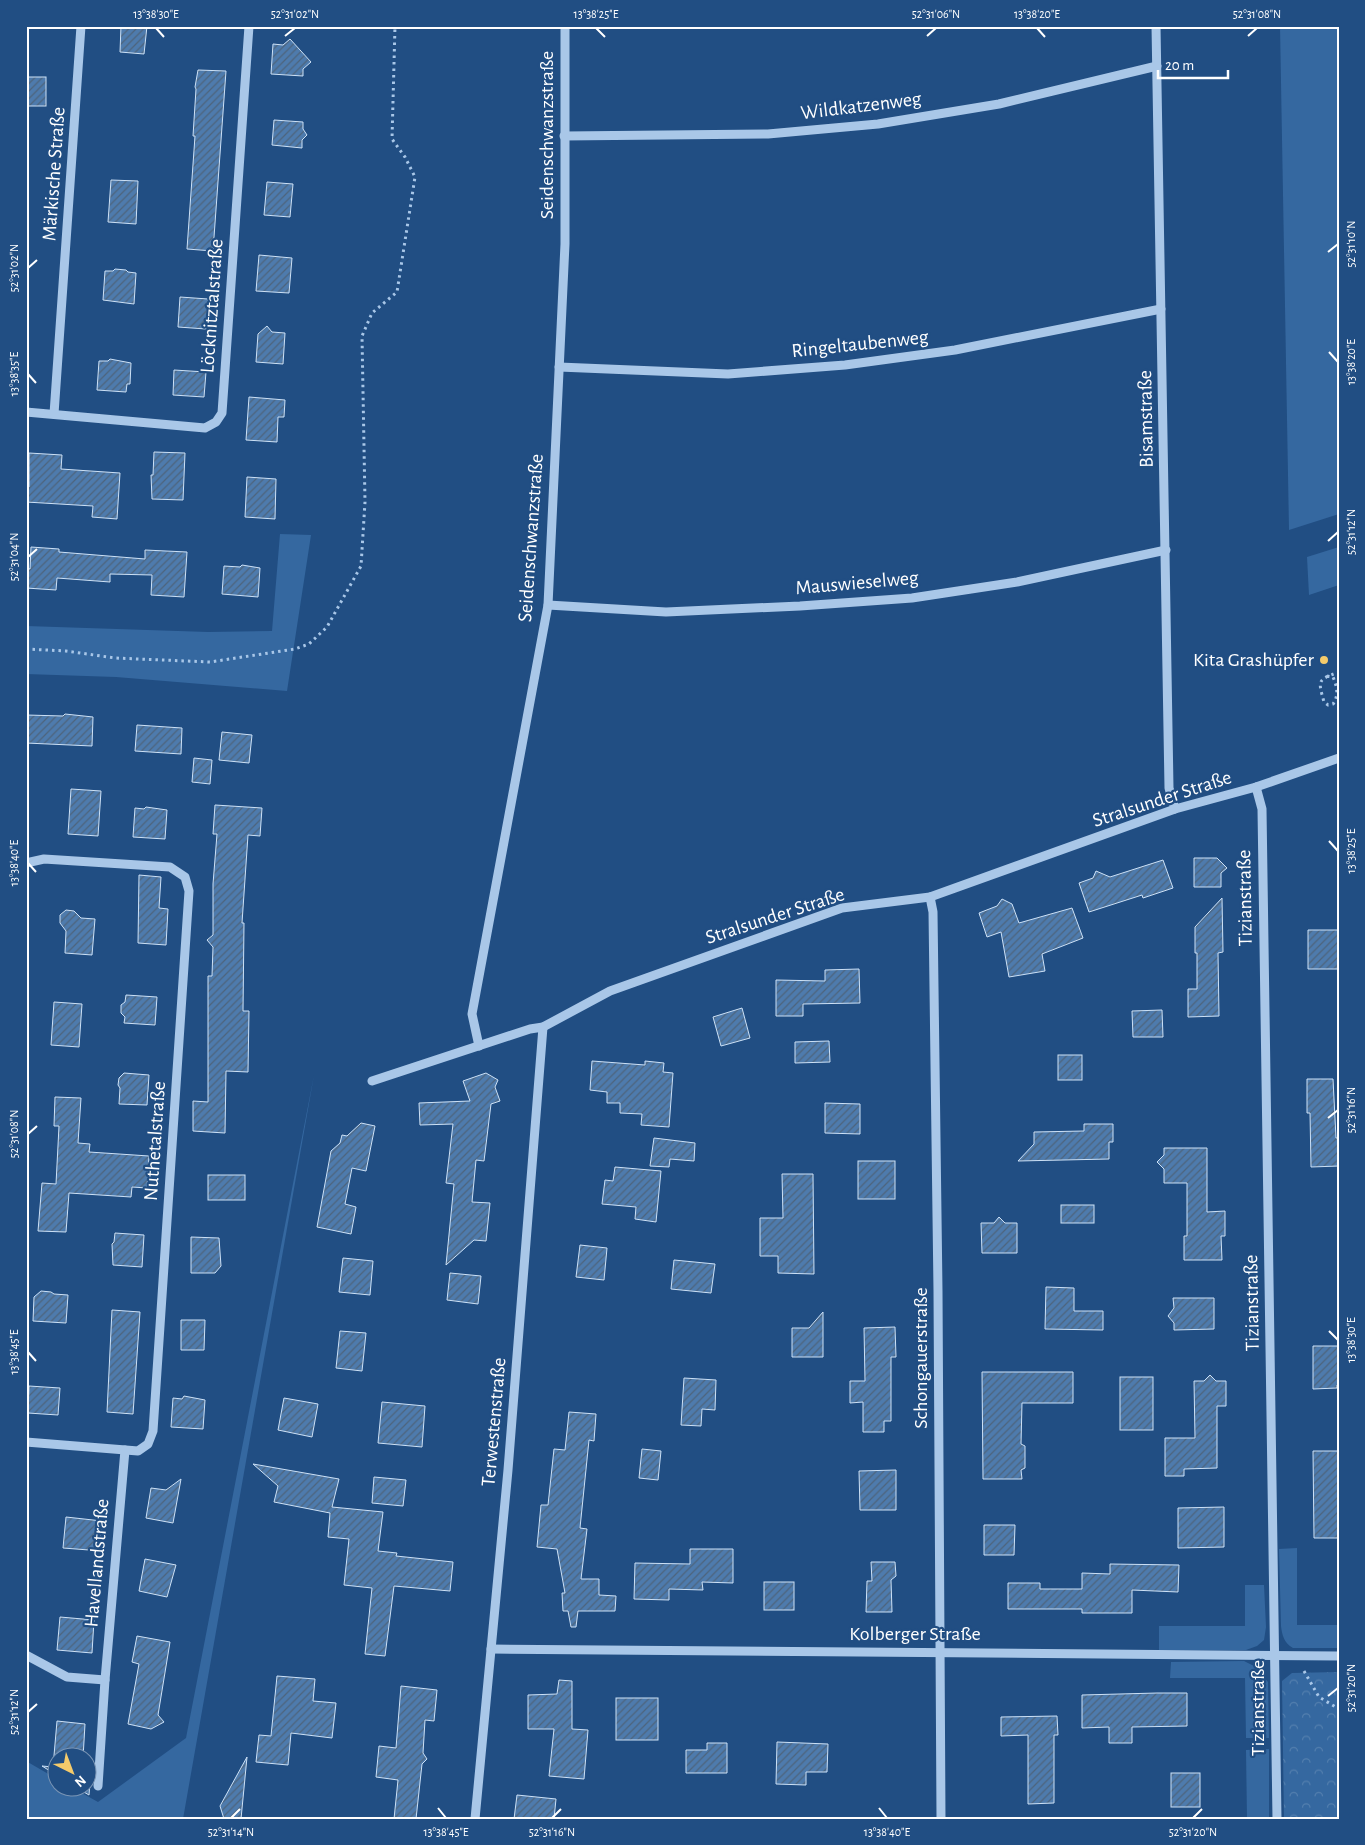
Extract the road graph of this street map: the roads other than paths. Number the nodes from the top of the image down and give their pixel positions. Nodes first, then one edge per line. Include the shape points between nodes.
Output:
1 (81, 26) edge
2 (249, 26) edge
3 (565, 26) edge
4 (1156, 26) edge
5 (1157, 66) junction
6 (564, 136) junction
7 (1161, 310) junction
8 (559, 367) junction
9 (26, 412) edge
10 (54, 414) junction
11 (1166, 550) junction
12 (548, 605) junction
13 (1339, 758) edge
14 (1256, 787) junction
15 (1175, 809) junction
16 (26, 863) edge
17 (930, 897) junction
18 (543, 1027) junction
19 (479, 1046) junction
20 (372, 1081) dead end
21 (26, 1442) edge
22 (124, 1450) junction
23 (491, 1649) junction
24 (939, 1651) junction
25 (26, 1655) edge
26 (1276, 1656) junction
27 (1339, 1656) edge
28 (105, 1680) junction
29 (98, 1786) dead end
30 (475, 1819) edge
31 (941, 1819) edge
32 (1277, 1819) edge

1 - 10 street, Märkische Straße
2 - 10 street, Löcknitztalstraße via 222,413 216,422 205,428
3 - 6 street, Seidenschwanzstraße
4 - 5 street, Bisamstraße
5 - 6 street, Wildkatzenweg via 999,104 878,124 768,134
5 - 7 street, Bisamstraße
6 - 8 street, Seidenschwanzstraße via 565,244
7 - 8 street, Ringeltaubenweg via 955,350 845,365 728,374
7 - 11 street, Bisamstraße
8 - 12 street, Seidenschwanzstraße
9 - 10 street, Löcknitztalstraße
11 - 12 street, Mauswieselweg via 1017,582 912,598 666,612
11 - 15 street, Bisamstraße via 1169,788
12 - 19 street, Seidenschwanzstraße via 472,1014
13 - 14 street, Stralsunder Straße
14 - 15 street, Stralsunder Straße
14 - 26 street, Tizianstraße via 1262,809
15 - 17 street, Stralsunder Straße
16 - 22 street, Nuthetalstraße via 44,858 170,867 185,876 189,891 153,1431 148,1444 138,1451
17 - 18 street, Stralsunder Straße via 842,908 610,991
17 - 24 street, Schongauerstraße via 933,912 938,1292
18 - 19 street, Stralsunder Straße
18 - 23 street, Terwestenstraße
19 - 20 street, Stralsunder Straße
21 - 22 street, Nuthetalstraße
22 - 28 street, Havellandstraße
23 - 24 street, Kolberger Straße
23 - 30 street, Terwestenstraße
24 - 26 street, Kolberger Straße
24 - 31 street, Schongauerstraße
25 - 28 street via 67,1677
26 - 27 street, Kolberger Straße
26 - 32 street, Tizianstraße
28 - 29 street, Havellandstraße

